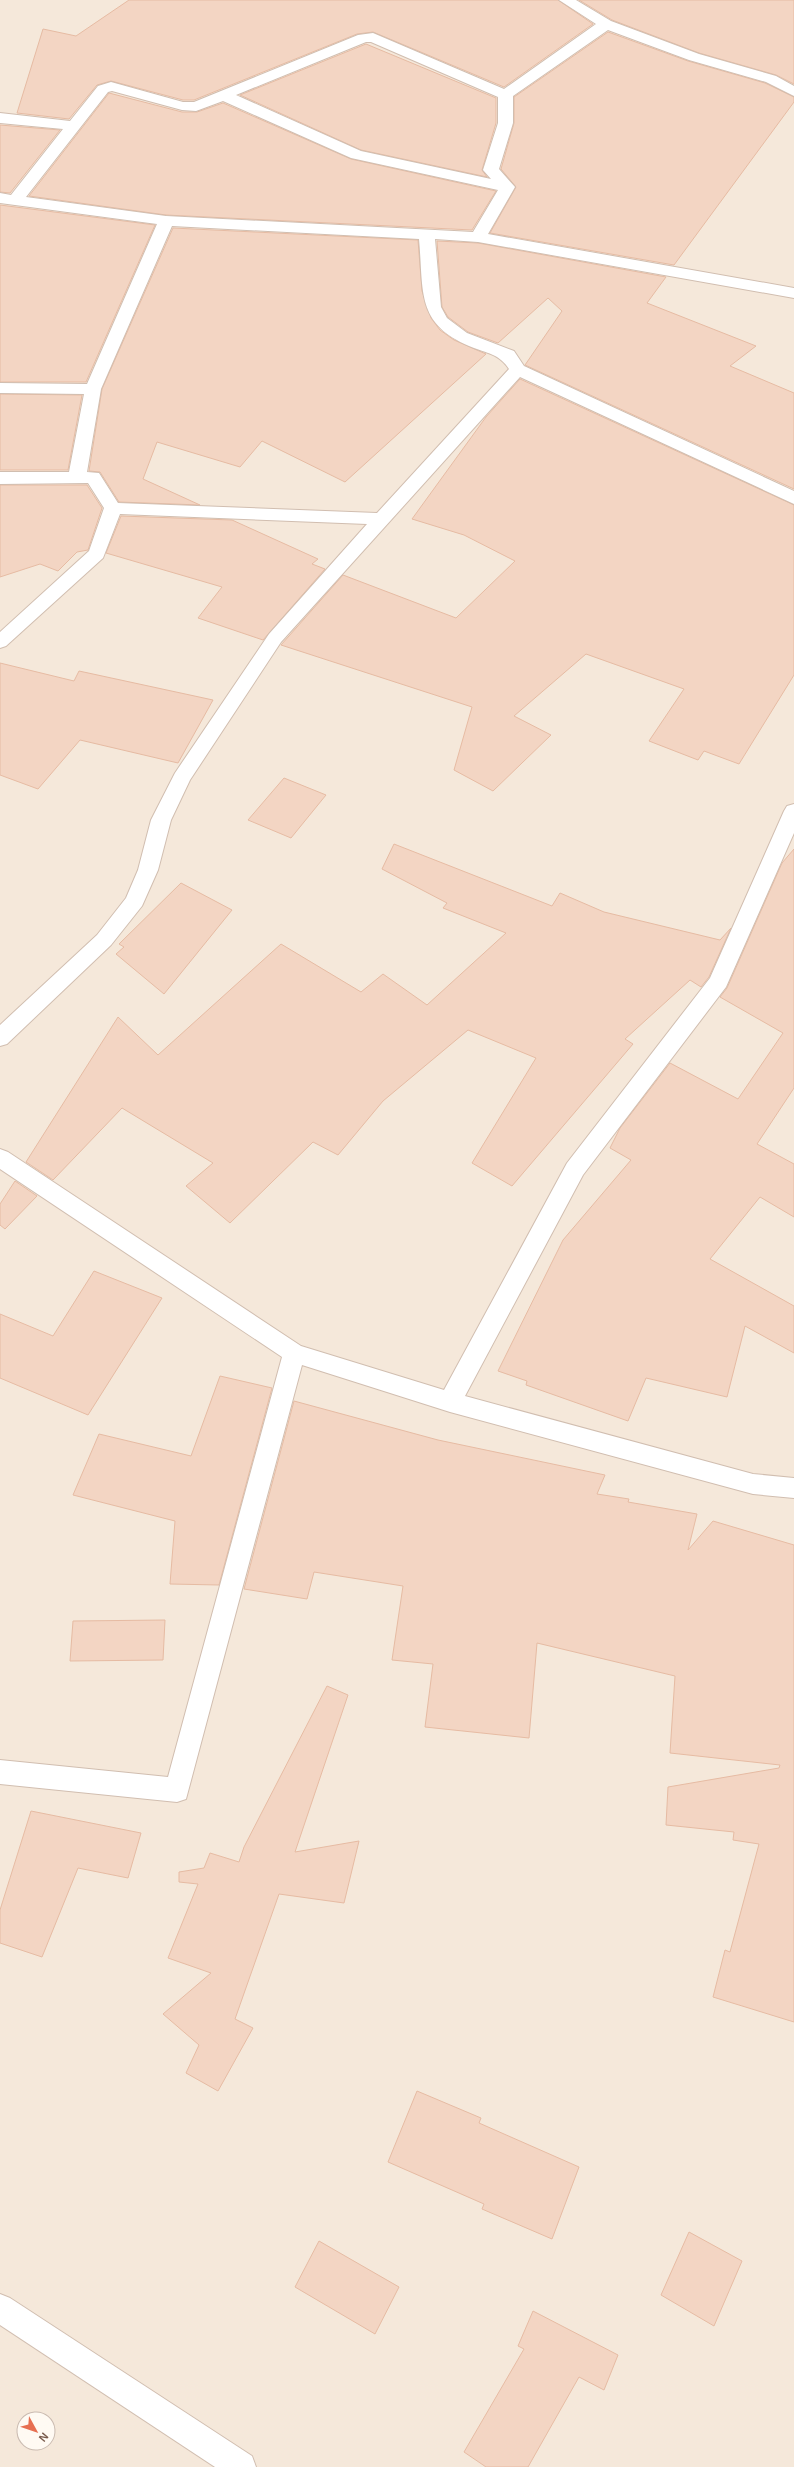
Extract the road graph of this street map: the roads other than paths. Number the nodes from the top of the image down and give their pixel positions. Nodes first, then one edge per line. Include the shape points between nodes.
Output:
1 (566, 0) edge
2 (606, 24) junction
3 (794, 92) edge
4 (505, 95) junction
5 (223, 96) junction
6 (0, 118) edge
7 (73, 126) junction
8 (508, 187) junction
9 (0, 198) edge
10 (16, 199) junction
11 (166, 221) junction
12 (426, 233) junction
13 (478, 237) junction
14 (794, 293) edge
15 (518, 370) junction
16 (0, 388) edge
17 (93, 390) junction
18 (0, 478) edge
19 (77, 478) junction
20 (794, 498) edge
21 (113, 508) junction
22 (380, 519) junction
23 (0, 642) edge
24 (794, 811) edge
25 (0, 1038) edge
26 (0, 1158) edge
27 (294, 1353) junction
28 (450, 1402) junction
29 (794, 1488) edge
30 (0, 1772) edge
31 (0, 2308) edge
32 (241, 2467) edge

1 - 2 street
2 - 3 street via 694,56 771,79
2 - 4 street
4 - 5 street via 373,37 364,38
4 - 8 street via 509,108 491,170
5 - 7 street via 196,107 182,106 111,86 103,89
5 - 8 street via 356,155
6 - 7 street
7 - 10 street
8 - 13 street
9 - 10 street
10 - 11 street
11 - 12 street via 304,230
11 - 17 street
12 - 13 street
12 - 15 street via 432,307 441,322 461,337 508,355
13 - 14 street
15 - 20 street
15 - 22 street
16 - 17 street
17 - 19 street
18 - 19 street
19 - 21 street via 93,477
21 - 22 street
21 - 23 street via 97,554
22 - 25 street via 275,638 182,778 161,820 148,870 135,901 104,940
24 - 28 street via 719,982 575,1169
26 - 27 street
27 - 28 street
27 - 30 street via 177,1790
28 - 29 street via 753,1484
31 - 32 street

